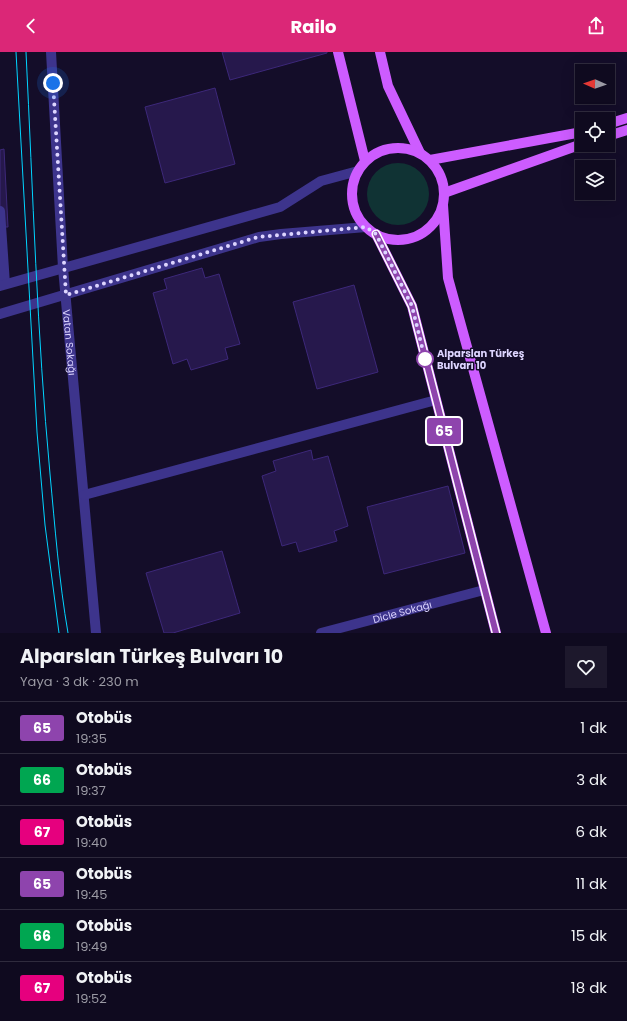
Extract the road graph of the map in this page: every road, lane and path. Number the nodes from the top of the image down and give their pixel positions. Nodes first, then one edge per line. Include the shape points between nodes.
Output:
1 (51, 52) edge
2 (338, 52) edge
3 (380, 52) edge
4 (627, 118) edge
5 (615, 122) edge
6 (627, 130) edge
7 (575, 133) edge
8 (615, 134) edge
9 (575, 146) edge
10 (420, 153) junction
11 (430, 160) junction
12 (365, 161) junction
13 (358, 171) junction
14 (444, 193) junction
15 (443, 205) junction
16 (0, 211) edge
17 (366, 227) junction
18 (376, 234) junction
19 (63, 268) junction
20 (3, 285) edge
21 (66, 295) junction
22 (0, 314) edge
23 (436, 400) junction
24 (84, 495) junction
25 (484, 590) junction
26 (96, 633) edge
27 (321, 633) edge
28 (496, 633) edge
29 (546, 633) edge

1 - 19 street, Vatan Sokağı
2 - 12 main road
3 - 10 main road via 388,86
4 - 5 main road
6 - 8 main road
7 - 11 main road
9 - 14 main road
10 - 11 main road
10 - 12 main road via 397,147 385,149
11 - 14 main road via 438,170
12 - 13 main road
13 - 17 main road via 352,194 358,218
13 - 19 street via 321,181 280,207
14 - 15 main road
15 - 18 main road via 431,226 411,238 399,240
15 - 29 main road via 448,278
16 - 20 street
17 - 18 main road
17 - 21 street via 258,237
18 - 23 main road via 412,306
19 - 20 street
19 - 21 street, Vatan Sokağı
21 - 22 street
21 - 24 street, Vatan Sokağı
23 - 24 street
23 - 25 main road
24 - 26 street, Vatan Sokağı
25 - 27 street, Dicle Sokağı
25 - 28 main road

